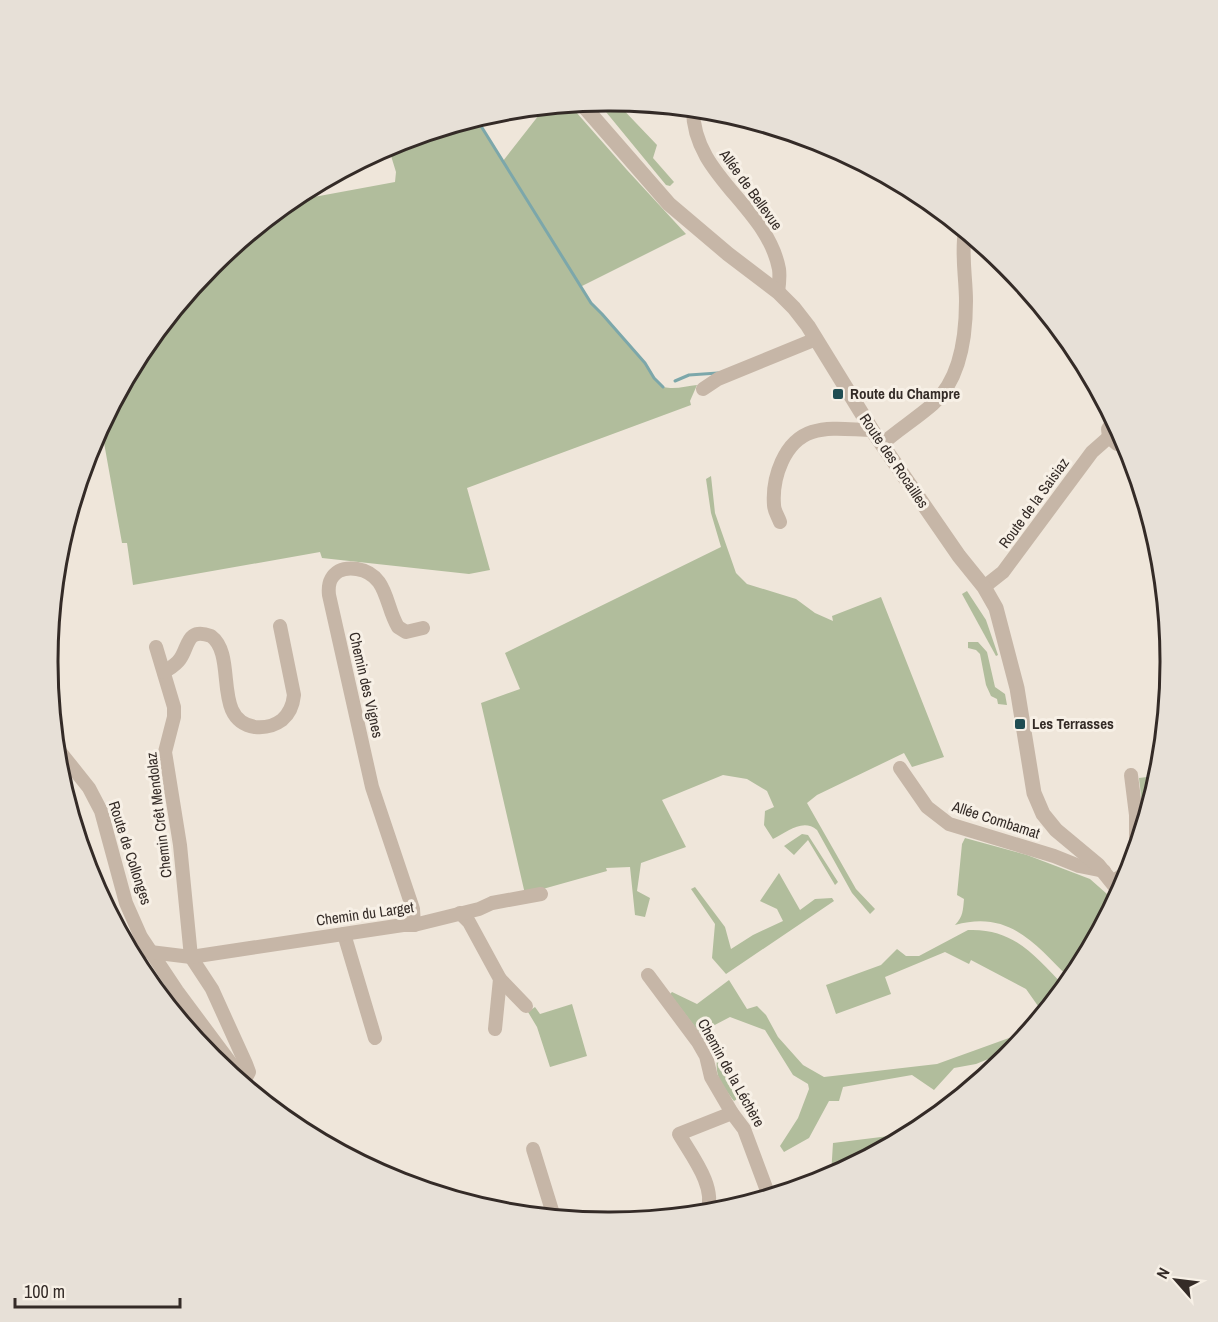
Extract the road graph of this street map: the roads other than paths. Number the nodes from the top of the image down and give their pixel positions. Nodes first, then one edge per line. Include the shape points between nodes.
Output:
1 (588, 112) edge
2 (694, 117) edge
3 (965, 241) edge
4 (778, 292) junction
5 (816, 339) junction
6 (703, 389) dead end
7 (1108, 429) edge
8 (873, 430) junction
9 (1109, 437) junction
10 (1114, 441) edge
11 (882, 444) junction
12 (780, 522) dead end
13 (984, 587) junction
14 (280, 626) dead end
15 (423, 628) dead end
16 (156, 647) dead end
17 (164, 672) junction
18 (68, 762) edge
19 (900, 768) dead end
20 (1131, 775) dead end
21 (1136, 819) edge
22 (1111, 880) edge
23 (541, 894) dead end
24 (460, 913) junction
25 (414, 925) junction
26 (344, 934) junction
27 (150, 951) junction
28 (191, 957) junction
29 (648, 975) dead end
30 (500, 979) junction
31 (526, 1006) dead end
32 (495, 1029) dead end
33 (375, 1038) dead end
34 (225, 1055) edge
35 (248, 1077) edge
36 (732, 1113) junction
37 (533, 1149) dead end
38 (766, 1188) edge
39 (709, 1202) edge
40 (551, 1208) edge

1 - 4 street, Route des Rocailles via 669,204
2 - 4 street, Allée de Bellevue via 704,154 757,221 773,249 779,270
3 - 11 street via 965,320 955,372 933,404
4 - 5 street, Route des Rocailles
5 - 6 street via 718,379
5 - 8 street, Route des Rocailles
7 - 9 street
8 - 11 street, Route des Rocailles
8 - 12 street via 819,430 796,441 785,454 776,482 774,507
9 - 10 street
9 - 13 street, Route de la Saisiaz via 1092,452 1003,572
11 - 13 street, Route des Rocailles
13 - 22 street, Route des Rocailles via 996,608 1015,678 1037,802 1050,824
14 - 17 street via 294,695 287,715 272,726 252,726 234,714 220,647 211,636 199,634 189,639 180,659
15 - 25 street, Chemin des Vignes via 406,632 398,627 384,588 367,571 346,569 330,581 329,596 372,787 413,909
16 - 17 street, Chemin Crêt Mendolaz
17 - 28 street, Chemin Crêt Mendolaz via 174,712 165,752 180,845
18 - 27 street, Route de Collonges via 100,811 126,903
19 - 22 street, Allée Combamat via 918,797 949,824 1054,856
20 - 21 street
23 - 24 street, Chemin du Larget
24 - 25 street, Chemin du Larget
24 - 30 street via 469,922
25 - 26 street, Chemin du Larget
26 - 28 street, Chemin du Larget
26 - 33 street
27 - 28 street, Chemin du Larget
27 - 34 street, Route de Collonges
28 - 35 street via 212,989
29 - 36 street, Chemin de la Léchère via 698,1041 711,1077
30 - 31 street
30 - 32 street
36 - 38 street, Chemin de la Léchère via 744,1128
36 - 39 street via 679,1134 705,1183
37 - 40 street

